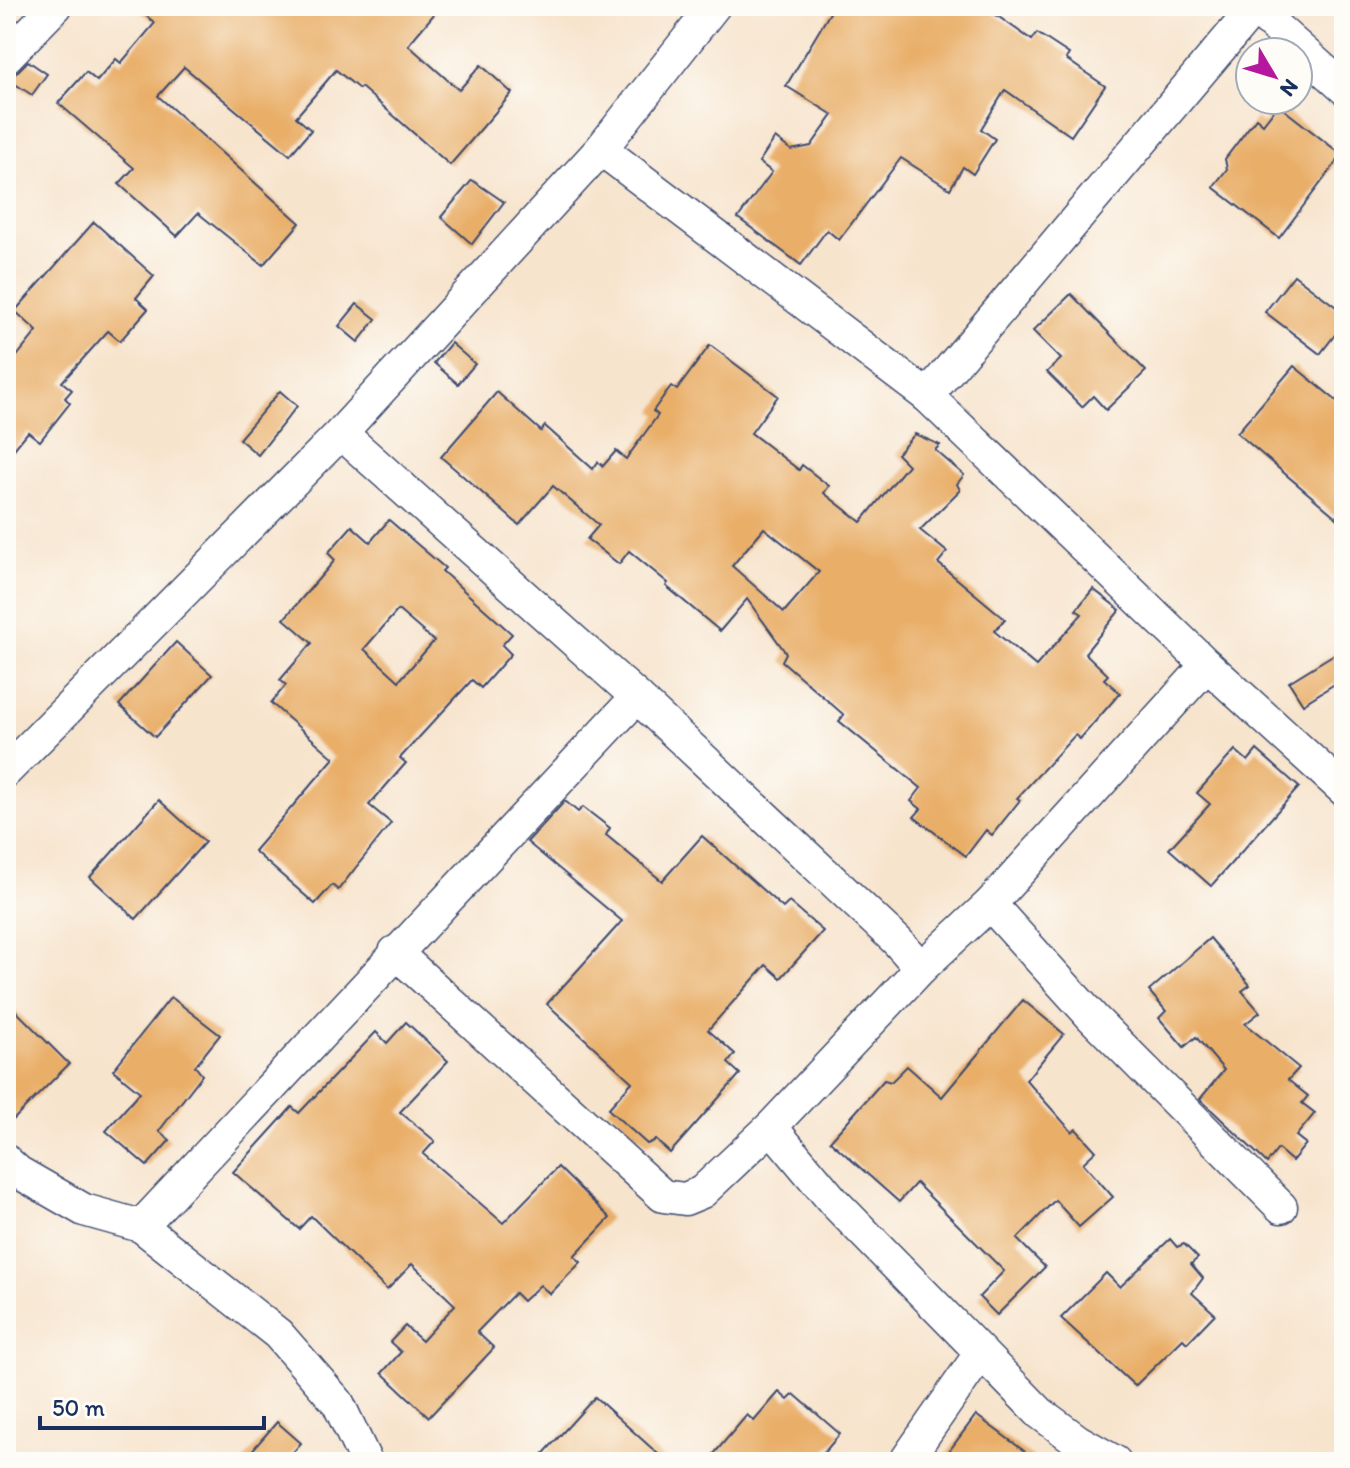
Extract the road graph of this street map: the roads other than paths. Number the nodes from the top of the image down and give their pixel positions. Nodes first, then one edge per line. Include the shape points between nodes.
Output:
1 (56, 6) edge
2 (714, 6) edge
3 (1255, 7) edge
4 (6, 57) edge
5 (1344, 88) edge
6 (601, 149) junction
7 (927, 396) junction
8 (341, 433) junction
9 (1207, 665) junction
10 (637, 697) junction
11 (6, 771) edge
12 (1344, 790) edge
13 (990, 904) junction
14 (395, 952) junction
15 (921, 968) junction
16 (771, 1127) junction
17 (6, 1161) edge
18 (1281, 1207) dead end
19 (141, 1226) junction
20 (980, 1354) junction
21 (366, 1462) edge
22 (905, 1462) edge
23 (1115, 1462) edge

1 - 4 street
2 - 6 street
3 - 5 street
3 - 7 street
6 - 7 street
6 - 8 street
7 - 9 street
8 - 10 street
8 - 11 street
9 - 12 street
9 - 13 street
10 - 14 street
10 - 15 street
13 - 15 street
13 - 18 street via 1093,1018
14 - 16 street via 663,1196 685,1199 702,1192
14 - 19 street
15 - 16 street
16 - 20 street via 834,1202
17 - 19 street via 84,1210
19 - 21 street via 278,1334 338,1403
20 - 22 street
20 - 23 street via 1040,1413

